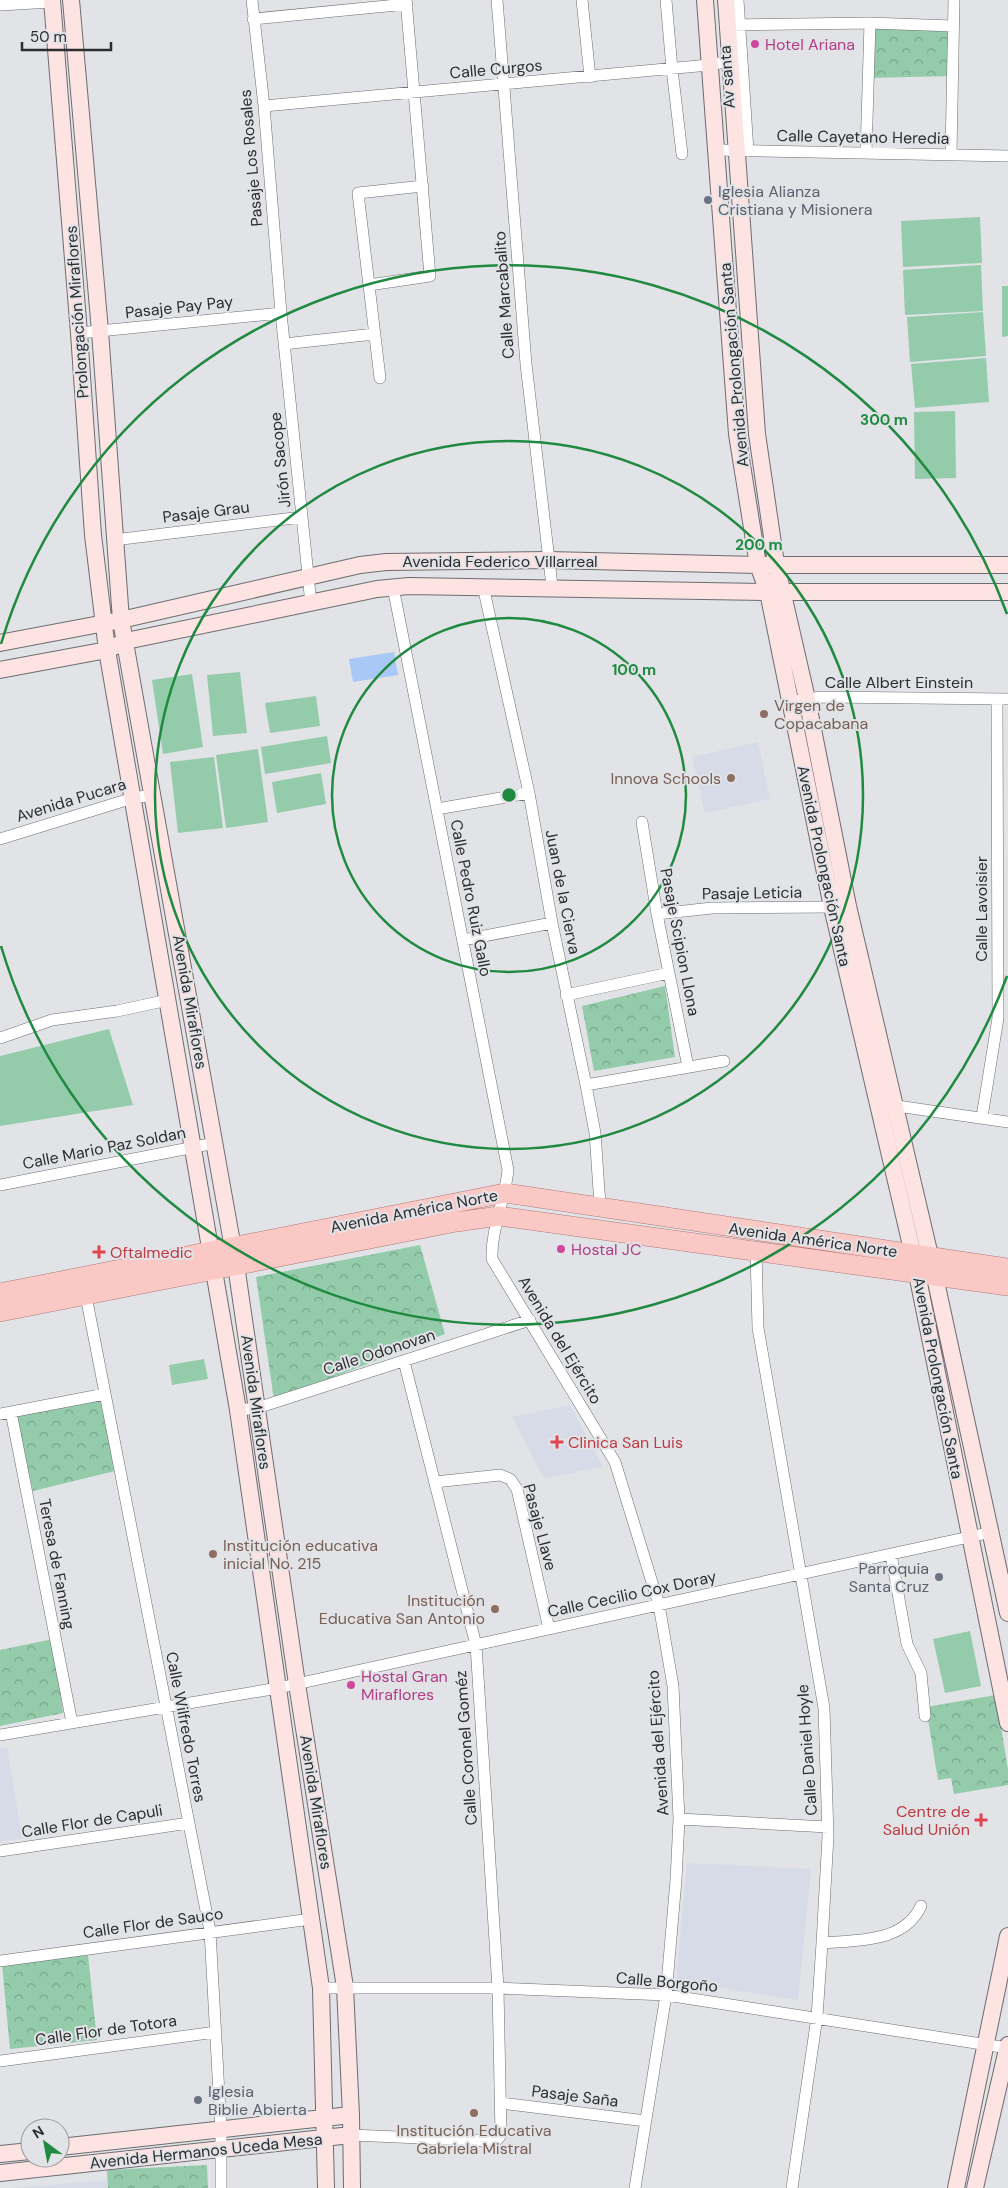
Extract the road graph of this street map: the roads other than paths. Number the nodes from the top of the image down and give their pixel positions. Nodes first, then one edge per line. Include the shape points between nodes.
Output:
1 (72, 0) edge
2 (252, 0) edge
3 (497, 0) edge
4 (582, 0) edge
5 (666, 0) edge
6 (705, 0) edge
7 (726, 0) edge
8 (738, 0) edge
9 (954, 0) edge
10 (52, 1) edge
11 (406, 2) edge
12 (0, 5) edge
13 (253, 19) junction
14 (870, 23) junction
15 (733, 24) junction
16 (953, 26) junction
17 (730, 61) junction
18 (709, 65) junction
19 (672, 69) junction
20 (590, 76) junction
21 (504, 85) junction
22 (414, 93) junction
23 (264, 106) junction
24 (718, 150) junction
25 (742, 151) junction
26 (866, 153) junction
27 (682, 154) dead end
28 (951, 155) junction
29 (1008, 156) edge
30 (423, 186) junction
31 (369, 285) junction
32 (281, 313) junction
33 (100, 331) junction
34 (80, 333) junction
35 (374, 334) junction
36 (284, 344) junction
37 (380, 378) dead end
38 (737, 434) junction
39 (757, 434) junction
40 (302, 517) junction
41 (114, 540) junction
42 (548, 560) junction
43 (776, 564) junction
44 (758, 565) junction
45 (1008, 565) edge
46 (308, 577) junction
47 (484, 586) junction
48 (552, 586) junction
49 (393, 587) junction
50 (776, 592) junction
51 (1008, 592) edge
52 (311, 604) junction
53 (121, 620) junction
54 (105, 624) junction
55 (126, 641) junction
56 (0, 643) edge
57 (107, 650) junction
58 (0, 670) edge
59 (807, 699) junction
60 (1003, 699) edge
61 (790, 702) junction
62 (528, 794) junction
63 (153, 795) junction
64 (132, 798) junction
65 (437, 810) junction
66 (642, 822) dead end
67 (0, 839) edge
68 (840, 907) junction
69 (657, 914) junction
70 (552, 923) junction
71 (463, 940) junction
72 (669, 973) junction
73 (187, 985) junction
74 (167, 994) junction
75 (566, 994) junction
76 (1003, 1018) edge
77 (0, 1038) edge
78 (724, 1060) dead end
79 (688, 1067) junction
80 (586, 1085) junction
81 (885, 1106) junction
82 (982, 1117) junction
83 (1008, 1122) edge
84 (215, 1143) junction
85 (194, 1147) junction
86 (0, 1185) edge
87 (506, 1193) junction
88 (600, 1205) junction
89 (499, 1216) junction
90 (711, 1225) junction
91 (708, 1245) junction
92 (756, 1252) junction
93 (921, 1255) junction
94 (235, 1256) junction
95 (213, 1261) junction
96 (1008, 1268) edge
97 (926, 1276) junction
98 (84, 1286) junction
99 (1008, 1286) edge
100 (0, 1293) edge
101 (0, 1312) edge
102 (530, 1320) junction
103 (404, 1361) junction
104 (105, 1394) junction
105 (257, 1408) junction
106 (238, 1410) junction
107 (5, 1413) edge
108 (435, 1482) junction
109 (992, 1532) junction
110 (970, 1536) junction
111 (891, 1554) junction
112 (802, 1574) junction
113 (659, 1605) junction
114 (1008, 1613) edge
115 (549, 1629) junction
116 (476, 1645) junction
117 (297, 1684) junction
118 (278, 1688) junction
119 (166, 1707) junction
120 (925, 1716) dead end
121 (1008, 1722) edge
122 (72, 1723) junction
123 (0, 1736) edge
124 (679, 1819) junction
125 (189, 1823) junction
126 (828, 1827) junction
127 (0, 1851) edge
128 (921, 1906) dead end
129 (311, 1919) junction
130 (210, 1931) junction
131 (1008, 1936) edge
132 (822, 1943) junction
133 (0, 1961) edge
134 (345, 1987) junction
135 (321, 1988) junction
136 (498, 1988) junction
137 (666, 1995) junction
138 (817, 2017) junction
139 (216, 2032) junction
140 (986, 2045) junction
141 (1008, 2046) edge
142 (0, 2061) edge
143 (1004, 2090) edge
144 (501, 2103) junction
145 (351, 2115) junction
146 (326, 2119) junction
147 (646, 2121) junction
148 (221, 2130) junction
149 (352, 2135) junction
150 (325, 2138) junction
151 (70, 2146) edge
152 (221, 2149) junction
153 (20, 2152) edge
154 (0, 2154) edge
155 (0, 2173) edge
156 (221, 2188) edge
157 (326, 2188) edge
158 (352, 2188) edge
159 (635, 2188) edge
160 (792, 2188) edge
161 (956, 2188) edge
162 (975, 2188) edge

1 - 33 main road, Prolongación Miraflores
2 - 13 street, Pasaje Los Rosales
3 - 21 street, Calle Marcabalito
4 - 20 street
5 - 19 street
6 - 18 main road, Avenida Prolongación Santa
7 - 15 main road, Avenida Prolongación Santa
8 - 15 street, Av santa
9 - 16 street
10 - 12 street
10 - 34 main road, Prolongación Miraflores
11 - 13 street
11 - 22 street
13 - 23 street, Pasaje Los Rosales
14 - 15 street
14 - 16 street
14 - 26 street
15 - 17 main road, Avenida Prolongación Santa
15 - 25 street, Av santa
16 - 28 street
17 - 18 street, Calle Curgos
17 - 25 main road, Avenida Prolongación Santa
18 - 19 street, Calle Curgos
18 - 24 main road, Avenida Prolongación Santa
19 - 20 street, Calle Curgos
19 - 27 street
20 - 21 street, Calle Curgos
21 - 22 street, Calle Curgos
21 - 42 street, Calle Marcabalito via 526,364
22 - 23 street, Calle Curgos
22 - 30 street
23 - 32 street, Pasaje Los Rosales
24 - 25 street, Calle Cayetano Heredia
24 - 38 main road, Avenida Prolongación Santa
25 - 26 street, Calle Cayetano Heredia
25 - 39 main road, Avenida Prolongación Santa
26 - 28 street, Calle Cayetano Heredia
28 - 29 street, Calle Cayetano Heredia
30 - 31 street via 430,276
30 - 31 street via 358,193
31 - 35 street
32 - 33 street, Pasaje Pay Pay
32 - 36 street, Jirón Sacope
33 - 34 street, Pasaje Pay Pay
33 - 41 main road, Prolongación Miraflores
34 - 54 main road, Prolongación Miraflores via 92,535
35 - 36 street
35 - 37 street
36 - 40 street, Jirón Sacope
38 - 39 main road
38 - 44 main road, Avenida Prolongación Santa
39 - 43 main road, Avenida Prolongación Santa
40 - 41 street, Pasaje Grau
40 - 46 street, Jirón Sacope
41 - 53 main road, Prolongación Miraflores
42 - 44 main road, Avenida Federico Villarreal
42 - 46 main road, Avenida Federico Villarreal via 386,562
42 - 48 street, Calle Marcabalito
43 - 44 main road, Avenida Federico Villarreal
43 - 45 main road, Avenida Federico Villarreal
43 - 50 main road, Avenida Prolongación Santa
44 - 50 main road, Avenida Prolongación Santa
46 - 52 street, Jirón Sacope
46 - 53 main road, Avenida Federico Villarreal
47 - 48 main road, Avenida Federico Villarreal
47 - 49 main road, Avenida Federico Villarreal
47 - 62 street, Juan de la Cierva
48 - 50 main road, Avenida Federico Villarreal
49 - 52 main road, Avenida Federico Villarreal
49 - 65 street, Calle Pedro Ruiz Gallo
50 - 51 main road, Avenida Federico Villarreal
50 - 59 main road, Avenida Prolongación Santa
50 - 61 main road, Avenida Prolongación Santa
52 - 55 main road, Avenida Federico Villarreal
53 - 54 main road, Avenida Federico Villarreal
53 - 55 main road, Avenida Miraflores
54 - 56 main road, Avenida Federico Villarreal
54 - 57 main road, Avenida Miraflores
55 - 57 main road
55 - 63 main road, Avenida Miraflores
57 - 58 main road
57 - 64 main road, Avenida Miraflores
59 - 60 street, Calle Albert Einstein
59 - 61 street, Calle Albert Einstein
59 - 68 main road, Avenida Prolongación Santa
60 - 76 street, Calle Lavoisier
61 - 68 main road, Avenida Prolongación Santa
62 - 65 street
62 - 70 street, Juan de la Cierva
63 - 64 street, Avenida Pucara
63 - 73 main road, Avenida Miraflores
64 - 67 street, Avenida Pucara
64 - 74 main road, Avenida Miraflores
65 - 71 street, Calle Pedro Ruiz Gallo
66 - 69 street, Pasaje Scipion Llona
68 - 69 street, Pasaje Leticia via 712,908
68 - 81 main road, Avenida Prolongación Santa
69 - 72 street, Pasaje Scipion Llona
70 - 71 street
70 - 75 street, Juan de la Cierva
71 - 87 street, Calle Pedro Ruiz Gallo via 508,1170
72 - 75 street
72 - 79 street, Pasaje Scipion Llona
73 - 74 main road
73 - 84 main road, Avenida Miraflores
74 - 77 street via 117,1011 52,1020
74 - 85 main road, Avenida Miraflores
75 - 80 street, Juan de la Cierva
76 - 82 street, Calle Lavoisier
78 - 79 street
79 - 80 street
80 - 88 street, Juan de la Cierva via 595,1134
81 - 82 street
81 - 93 main road, Avenida Prolongación Santa
82 - 83 street
84 - 85 street, Calle Mario Paz Soldan
84 - 94 main road, Avenida Miraflores
85 - 86 street, Calle Mario Paz Soldan
85 - 95 main road, Avenida Miraflores
87 - 88 main road, Avenida América Norte
87 - 89 street, Calle Pedro Ruiz Gallo
87 - 94 main road, Avenida América Norte
88 - 90 main road, Avenida América Norte
89 - 91 main road, Avenida América Norte
89 - 94 main road, Avenida América Norte
89 - 102 street, Avenida del Ejército via 492,1242 492,1259
90 - 91 main road
90 - 93 main road, Avenida América Norte
91 - 92 main road, Avenida América Norte
92 - 97 main road, Avenida América Norte
92 - 112 street, Calle Daniel Hoyle via 758,1328
93 - 96 main road, Avenida América Norte
93 - 97 main road, Avenida Prolongación Santa
94 - 95 main road, Avenida América Norte
94 - 105 main road, Avenida Miraflores
95 - 98 main road, Avenida América Norte
95 - 106 main road, Avenida Miraflores
97 - 99 main road, Avenida América Norte
97 - 109 main road, Avenida Prolongación Santa
97 - 110 main road, Avenida Prolongación Santa
98 - 100 main road, Avenida América Norte
98 - 101 main road, Avenida América Norte
98 - 104 street, Calle Wilfredo Torres
102 - 103 street, Calle Odonovan
102 - 113 street, Avenida del Ejército via 615,1462
103 - 105 street, Calle Odonovan
103 - 108 street, Calle Coronel Goméz
104 - 107 street
104 - 119 street, Calle Wilfredo Torres
105 - 106 street, Calle Odonovan
105 - 117 main road, Avenida Miraflores
106 - 118 main road, Avenida Miraflores
107 - 122 street, Teresa de Fanning
108 - 115 street, Pasaje Llave via 500,1475 510,1479 517,1489
108 - 116 street, Calle Coronel Goméz
109 - 110 street, Calle Cecilio Cox Doray
109 - 114 main road, Avenida Prolongación Santa
110 - 111 street, Calle Cecilio Cox Doray
110 - 121 main road, Avenida Prolongación Santa
111 - 112 street, Calle Cecilio Cox Doray
111 - 120 street via 907,1644 921,1673
112 - 113 street, Calle Cecilio Cox Doray
112 - 126 street, Calle Daniel Hoyle via 824,1708
113 - 115 street, Calle Cecilio Cox Doray
113 - 124 street, Avenida del Ejército via 673,1686
115 - 116 street, Calle Cecilio Cox Doray
116 - 117 street, Calle Cecilio Cox Doray
116 - 136 street, Calle Coronel Goméz
117 - 118 street, Calle Cecilio Cox Doray
117 - 134 main road, Avenida Miraflores
118 - 119 street, Calle Cecilio Cox Doray
118 - 129 main road, Avenida Miraflores
119 - 122 street, Calle Cecilio Cox Doray
119 - 125 street, Calle Wilfredo Torres
122 - 123 street, Calle Cecilio Cox Doray
124 - 126 street
124 - 137 street, Avenida del Ejército
125 - 127 street, Calle Flor de Capuli
125 - 130 street, Calle Wilfredo Torres
126 - 132 street, Calle Daniel Hoyle
128 - 132 street via 916,1916 902,1928 888,1934
129 - 130 street, Calle Flor de Sauco
129 - 135 main road, Avenida Miraflores
130 - 133 street, Calle Flor de Sauco
130 - 139 street, Calle Wilfredo Torres
131 - 140 main road
132 - 138 street, Calle Daniel Hoyle
134 - 135 street, Calle Borgoño
134 - 136 street, Calle Borgoño
134 - 145 main road, Avenida Miraflores
135 - 146 main road, Avenida Miraflores
136 - 137 street, Calle Borgoño
136 - 144 street, Calle Coronel Goméz
137 - 138 street, Calle Borgoño
137 - 147 street, Avenida del Ejército
138 - 140 street, Calle Borgoño
138 - 160 street, Calle Daniel Hoyle
139 - 142 street, Calle Flor de Totora
139 - 148 street, Calle Wilfredo Torres
140 - 141 street, Calle Borgoño
140 - 161 main road
141 - 143 main road
143 - 162 main road
144 - 147 street, Pasaje Saña
144 - 149 street, Calle Coronel Goméz via 501,2135 497,2140
145 - 146 main road, Avenida Hermanos Uceda Mesa
145 - 149 main road, Avenida Miraflores
146 - 148 main road, Avenida Hermanos Uceda Mesa
146 - 150 main road, Avenida Miraflores
147 - 159 street, Avenida del Ejército
148 - 151 main road, Avenida Hermanos Uceda Mesa
148 - 152 street, Calle Wilfredo Torres
149 - 150 main road, Avenida Hermanos Uceda Mesa
149 - 158 main road, Avenida Miraflores
150 - 152 main road, Avenida Hermanos Uceda Mesa
150 - 157 main road, Avenida Miraflores
152 - 155 main road, Avenida Hermanos Uceda Mesa
152 - 156 street, Calle Wilfredo Torres
153 - 154 main road

